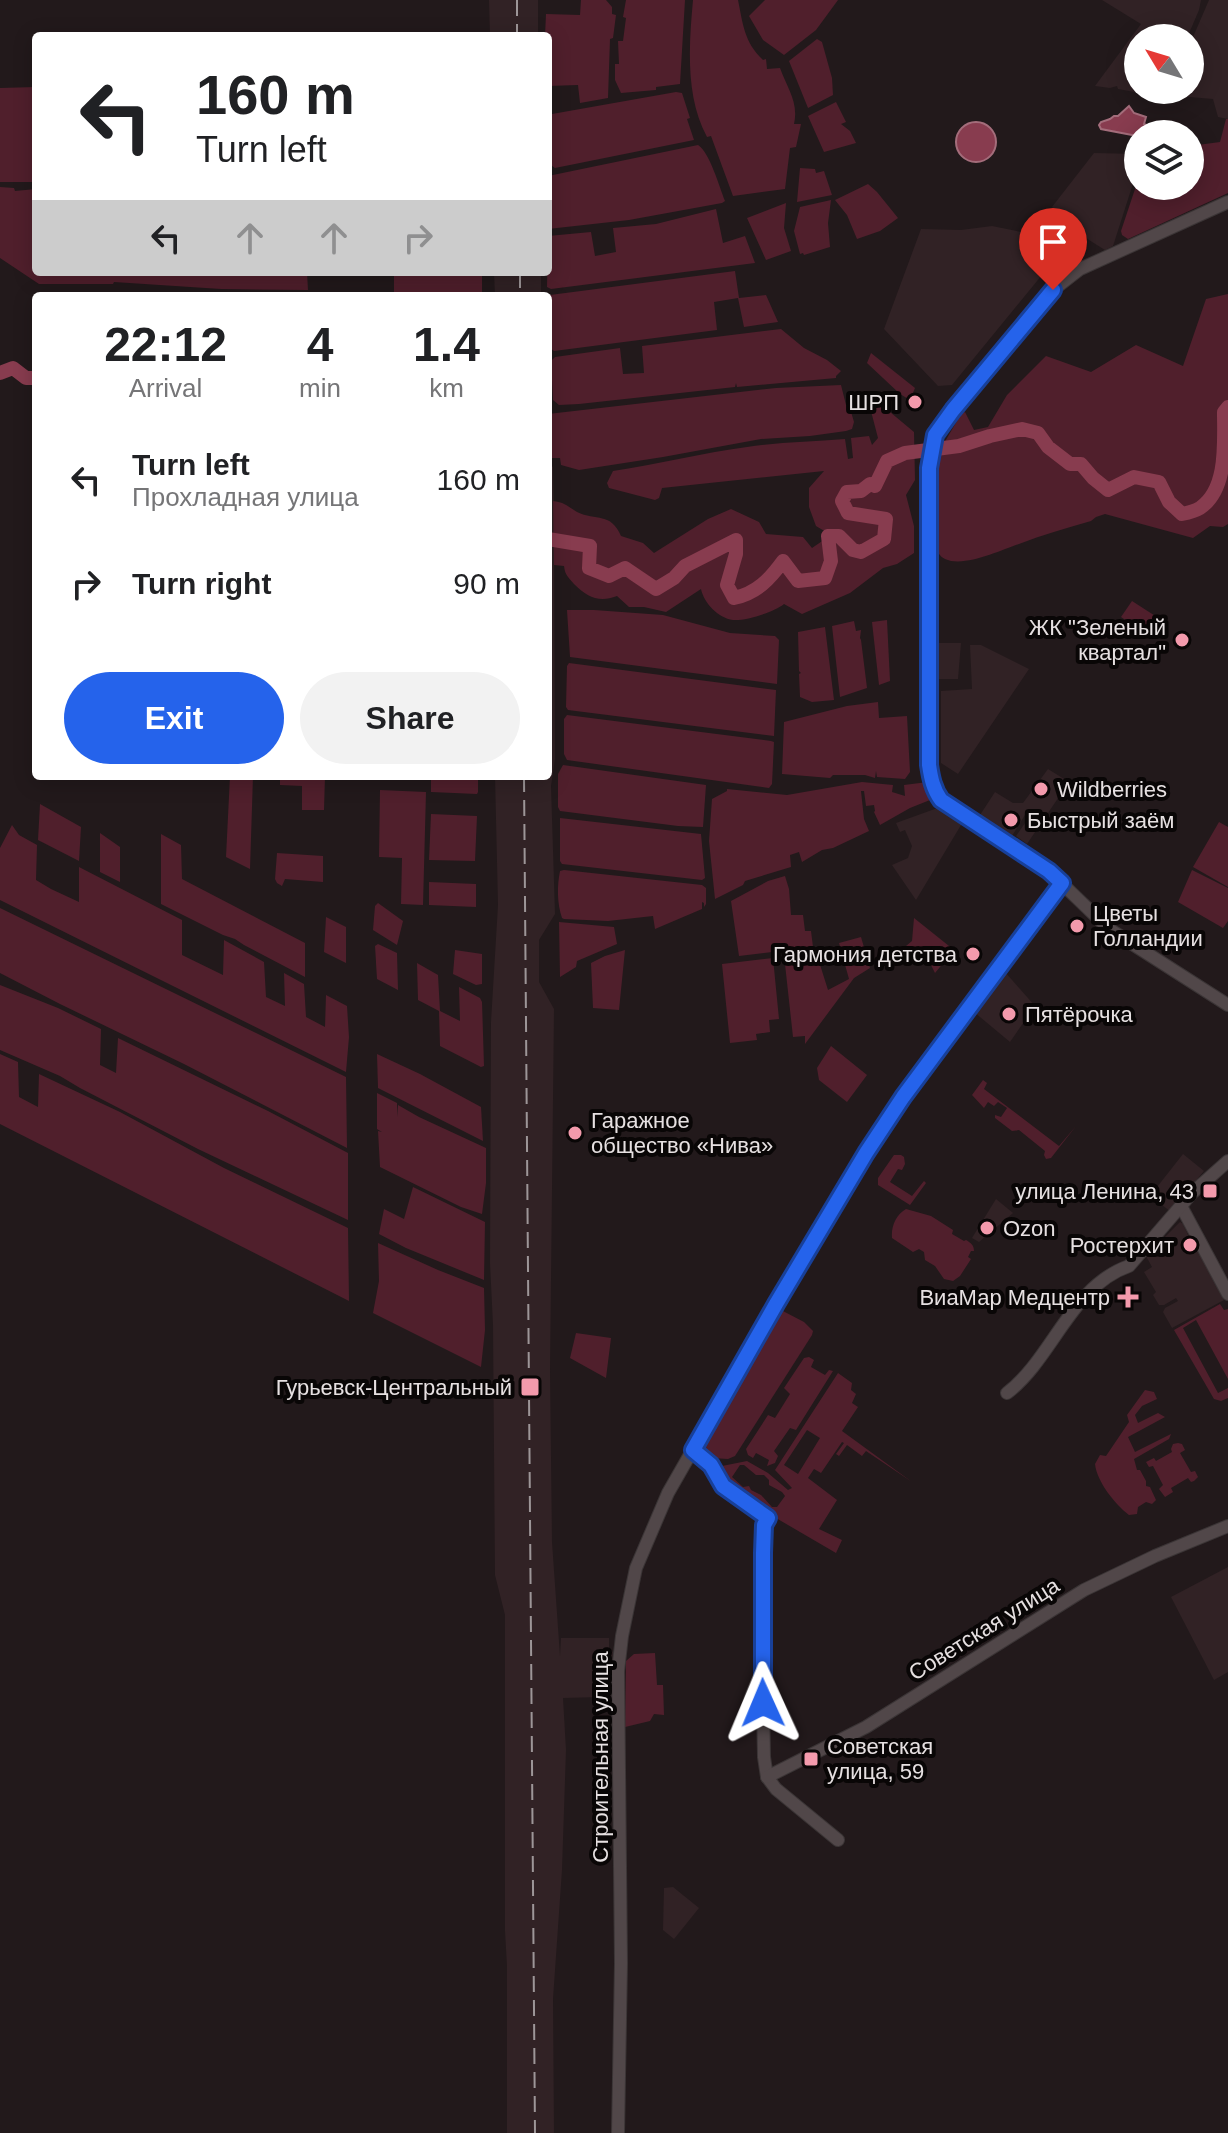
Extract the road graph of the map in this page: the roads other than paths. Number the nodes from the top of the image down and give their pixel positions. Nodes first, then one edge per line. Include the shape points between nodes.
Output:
1 (1228, 202) edge
2 (1062, 883) junction
3 (1228, 1005) edge
4 (1228, 1161) edge
5 (1181, 1206) junction
6 (1228, 1294) edge
7 (1007, 1393) dead end
8 (693, 1450) junction
9 (1228, 1526) edge
10 (767, 1777) junction
11 (838, 1840) dead end
12 (618, 2133) edge

1 - 2 main road via 1080,269 1053,290 935,435 929,468 929,765 936,792
2 - 3 main road via 1109,929
2 - 8 main road, Строительная улица via 888,1119
4 - 5 main road
5 - 6 main road
5 - 7 main road via 1129,1266 1089,1291 1023,1381
8 - 10 main road via 711,1465 723,1486 768,1518 762,1636
8 - 12 main road, Строительная улица via 646,1539 620,1649
9 - 10 main road, Советская улица via 1084,1590 866,1727
10 - 11 main road

